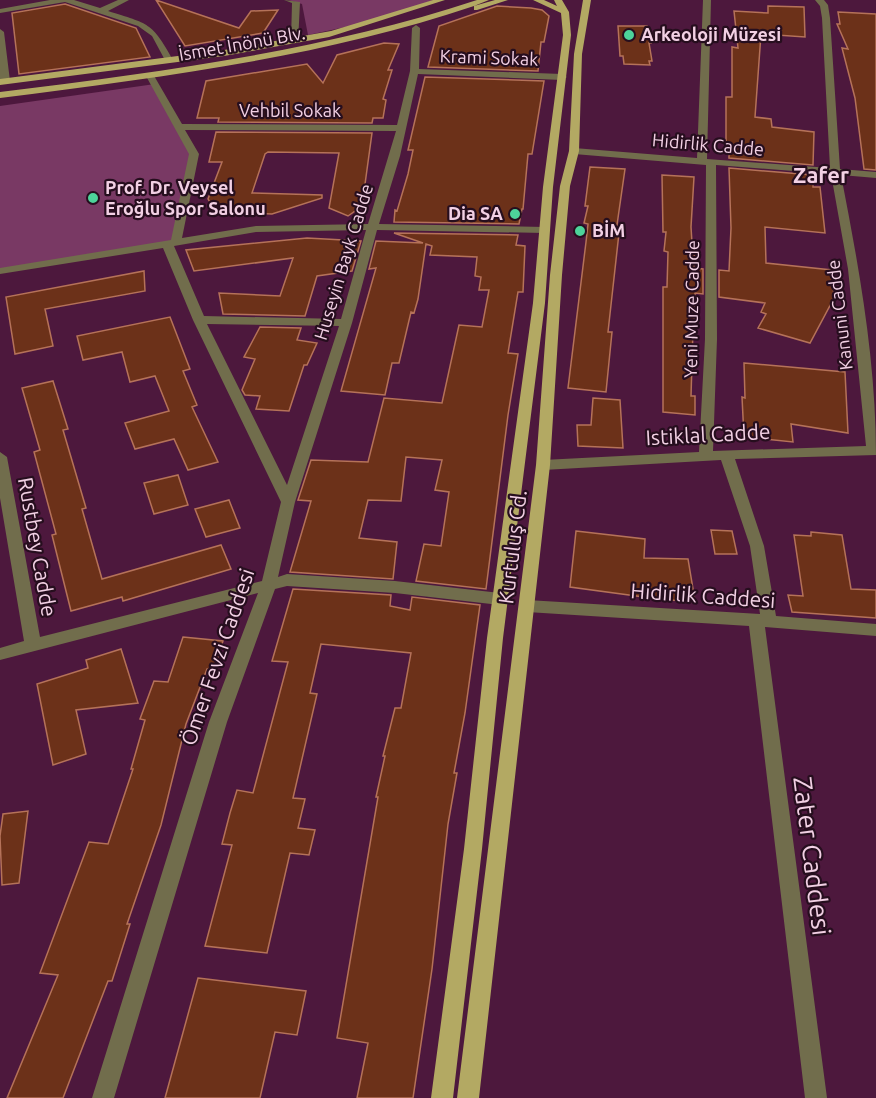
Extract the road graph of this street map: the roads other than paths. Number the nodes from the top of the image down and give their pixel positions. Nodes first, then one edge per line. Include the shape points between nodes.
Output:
1 (65, 0) edge
2 (125, 0) edge
3 (288, 0) edge
4 (441, 0) edge
5 (460, 0) edge
6 (484, 0) edge
7 (504, 0) edge
8 (537, 0) edge
9 (587, 0) edge
10 (707, 0) edge
11 (819, 0) edge
12 (562, 6) edge
13 (0, 11) edge
14 (99, 12) junction
15 (416, 28) junction
16 (0, 35) edge
17 (327, 35) junction
18 (296, 41) junction
19 (169, 60) junction
20 (229, 64) junction
21 (414, 71) junction
22 (150, 76) junction
23 (562, 77) junction
24 (3, 81) edge
25 (0, 95) edge
26 (179, 127) junction
27 (401, 128) junction
28 (574, 151) junction
29 (707, 161) junction
30 (835, 171) junction
31 (876, 175) edge
32 (373, 227) junction
33 (545, 230) junction
34 (172, 243) junction
35 (0, 271) edge
36 (199, 320) junction
37 (346, 323) junction
38 (875, 449) edge
39 (0, 456) edge
40 (727, 456) junction
41 (706, 457) junction
42 (543, 465) junction
43 (288, 502) junction
44 (269, 584) junction
45 (500, 599) junction
46 (527, 606) junction
47 (762, 620) junction
48 (876, 630) edge
49 (33, 646) junction
50 (0, 654) edge
51 (103, 1098) edge
52 (442, 1098) edge
53 (468, 1098) edge
54 (816, 1098) edge

1 - 13 street
1 - 14 street
2 - 14 street
3 - 18 street via 296,2
4 - 17 main road
5 - 17 main road, İsmet İnönü Blv.
6 - 20 main road, İsmet İnönü Blv. via 368,35
7 - 15 main road
8 - 12 main road
9 - 28 main road, Kurtuluş Cd. via 578,54
10 - 29 street, Yeni Muze Cadde
11 - 30 street, Kanuni Cadde via 826,18
12 - 23 main road, Kurtuluş Cd. via 567,35
14 - 19 street via 141,24 155,35
15 - 20 main road via 289,57
15 - 21 street, Huseyin Bayk Cadde
16 - 24 street
17 - 18 main road, İsmet İnönü Blv.
18 - 19 main road, İsmet İnönü Blv.
19 - 24 main road, İsmet İnönü Blv.
20 - 22 main road, İsmet İnönü Blv.
21 - 23 street, Krami Sokak
21 - 27 street, Huseyin Bayk Cadde
22 - 25 main road, İsmet İnönü Blv.
22 - 26 street
23 - 33 main road, Kurtuluş Cd.
26 - 27 street, Vehbil Sokak
26 - 34 street via 194,154
27 - 32 street, Huseyin Bayk Cadde
28 - 29 street, Hidirlik Cadde
28 - 42 main road, Kurtuluş Cd. via 555,275
29 - 30 street, Hidirlik Cadde
29 - 41 street, Yeni Muze Cadde via 711,339
30 - 31 street, Hidirlik Cadde
30 - 38 street, Kanuni Cadde via 854,269
32 - 33 street
32 - 34 street via 256,229
32 - 37 street, Huseyin Bayk Cadde
33 - 45 main road, Kurtuluş Cd. via 538,315
34 - 35 street
34 - 36 street
36 - 37 street
36 - 43 street
37 - 43 street, Huseyin Bayk Cadde
38 - 40 street, Istiklal Cadde
39 - 49 street, Rustbey Cadde
40 - 41 street, Istiklal Cadde
40 - 47 street, Zater Caddesi via 757,546
41 - 42 street, Istiklal Cadde
42 - 46 main road, Kurtuluş Cd.
43 - 44 street, Ömer Fevzi Caddesi
44 - 45 street via 299,580
44 - 49 street
44 - 51 street, Ömer Fevzi Caddesi via 218,722
45 - 52 main road, Kurtuluş Cd.
46 - 47 street, Hidirlik Caddesi
46 - 53 main road, Kurtuluş Cd.
47 - 48 street, Hidirlik Caddesi
47 - 54 street, Zater Caddesi
49 - 50 street

